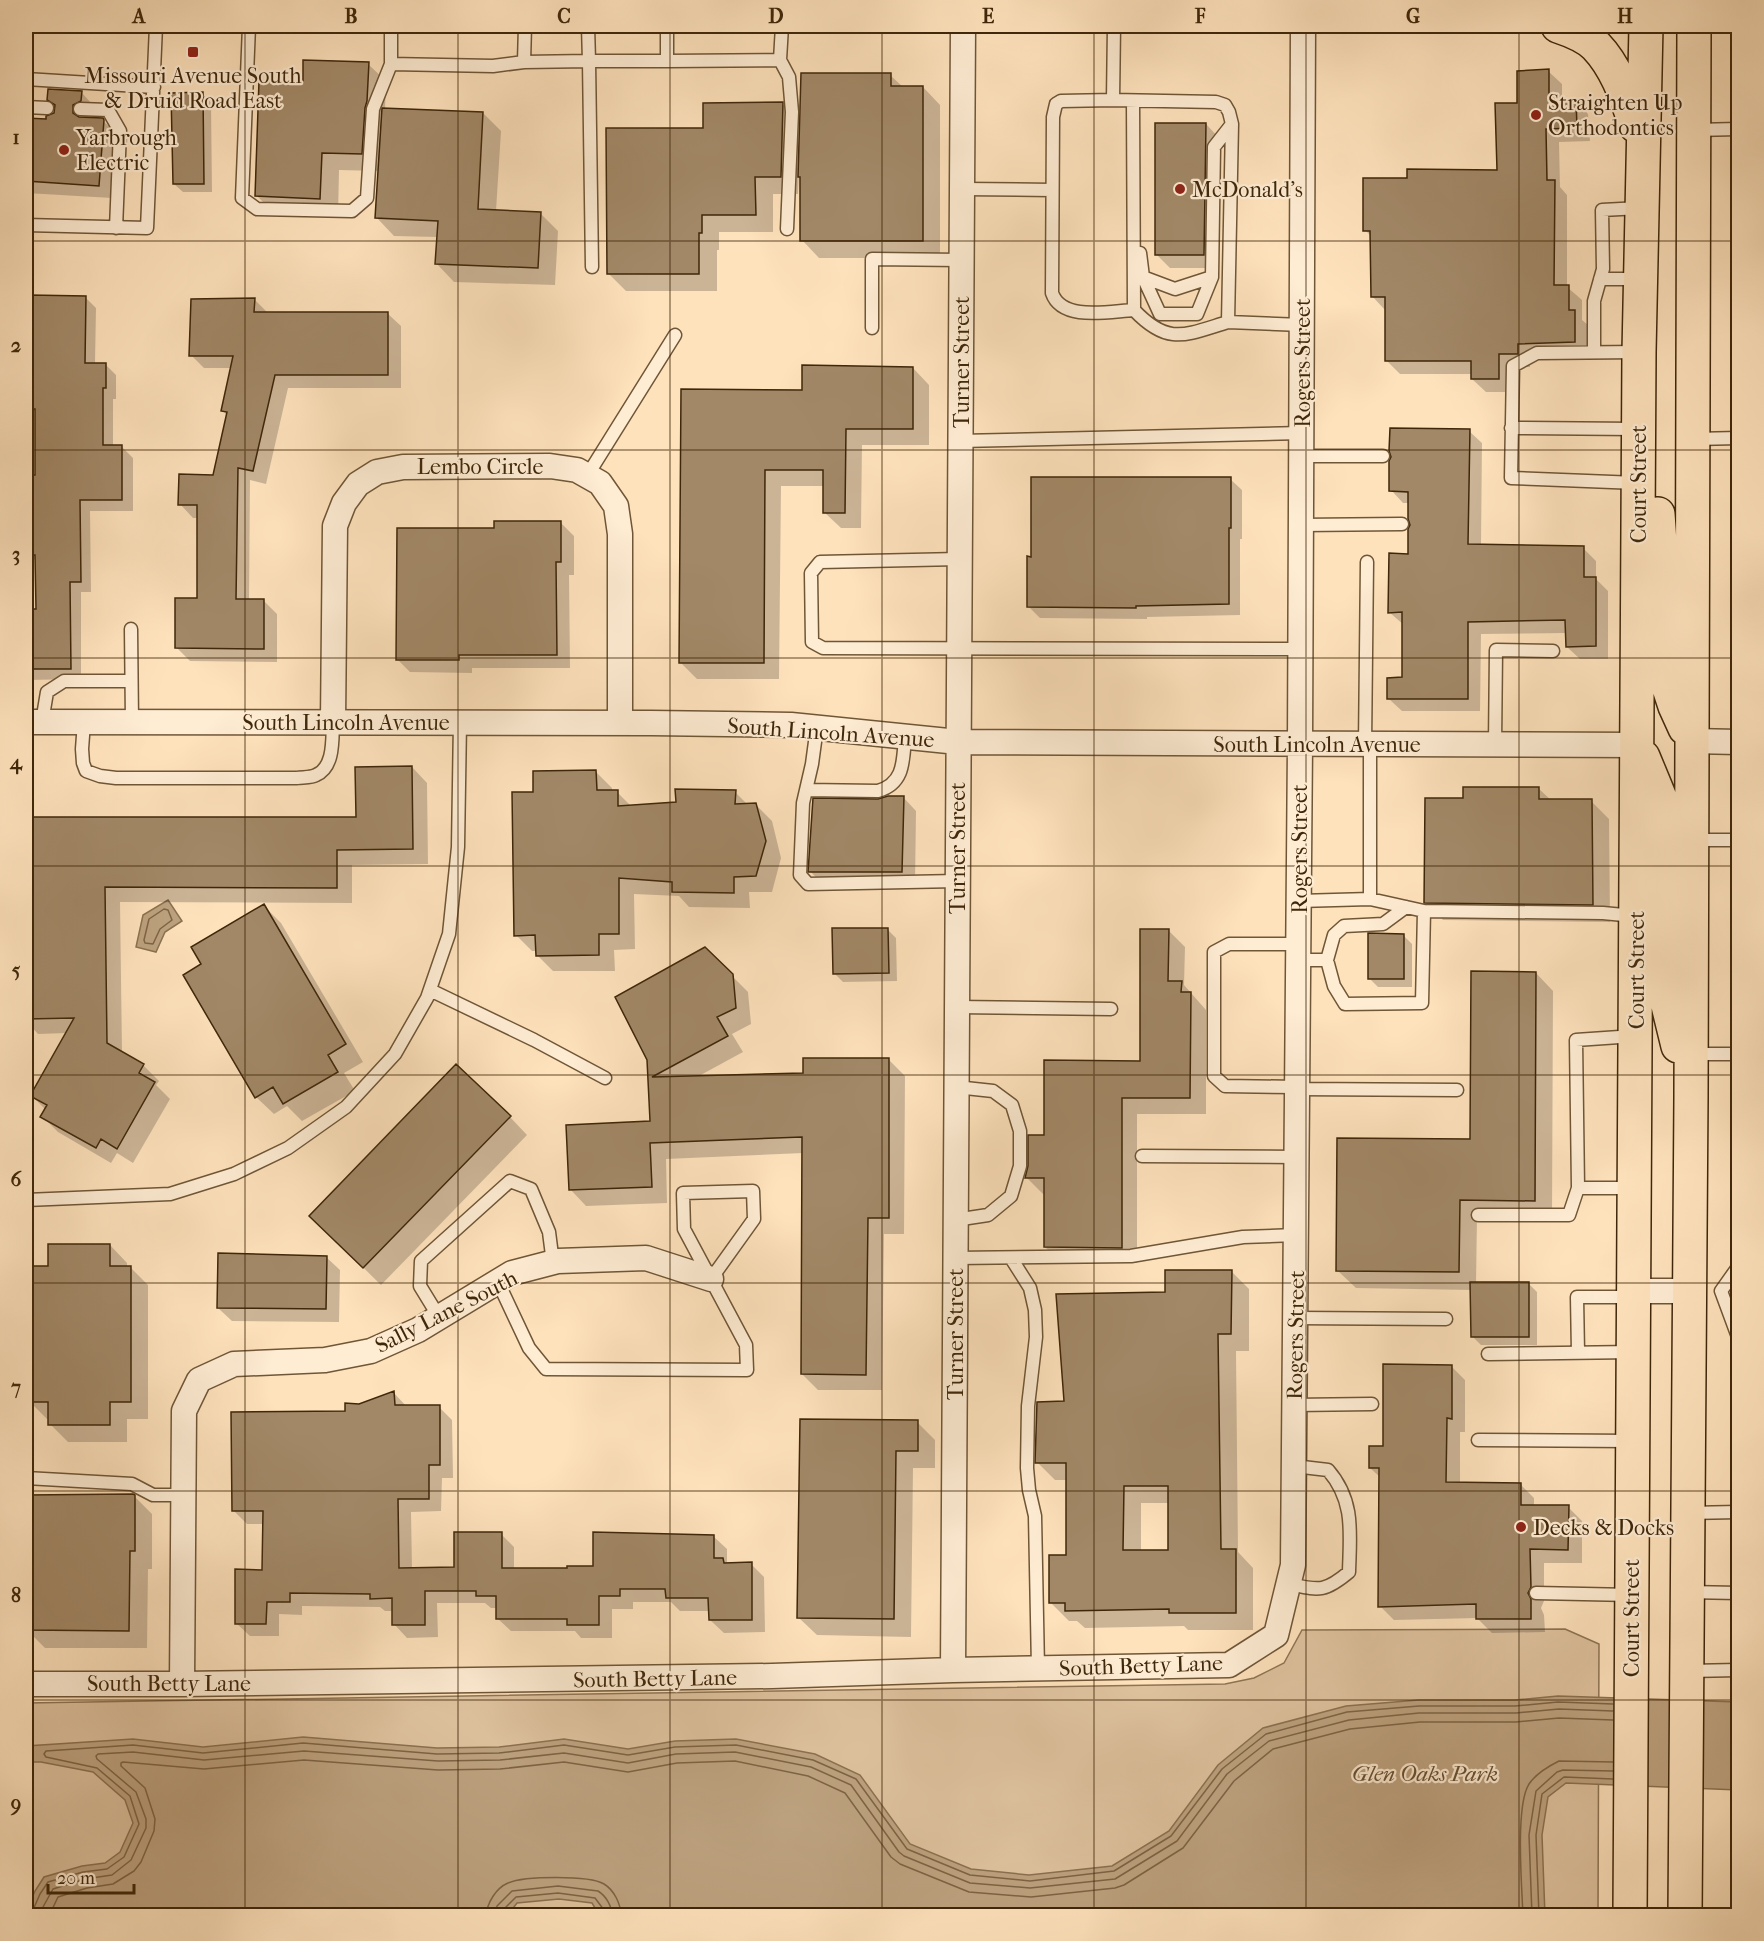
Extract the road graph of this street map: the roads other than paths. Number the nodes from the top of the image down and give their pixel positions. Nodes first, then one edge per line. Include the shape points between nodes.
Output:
1 (156, 26) edge
2 (249, 26) edge
3 (391, 26) edge
4 (525, 26) edge
5 (588, 26) edge
6 (667, 26) edge
7 (782, 26) edge
8 (963, 26) edge
9 (1114, 26) edge
10 (1303, 26) edge
11 (1558, 26) edge
12 (1646, 26) edge
13 (1694, 26) edge
14 (780, 60) junction
15 (589, 61) junction
16 (667, 61) junction
17 (524, 62) junction
18 (391, 64) junction
19 (26, 80) edge
20 (154, 87) junction
21 (1113, 100) junction
22 (1133, 101) junction
23 (26, 106) edge
24 (46, 108) dead end
25 (80, 110) dead end
26 (1232, 124) junction
27 (1738, 129) edge
28 (1693, 130) junction
29 (1644, 148) junction
30 (962, 189) junction
31 (1052, 190) junction
32 (1134, 204) junction
33 (1642, 208) junction
34 (26, 225) edge
35 (116, 228) junction
36 (787, 229) dead end
37 (962, 260) junction
38 (592, 267) dead end
39 (1212, 277) junction
40 (1143, 278) junction
41 (1600, 279) junction
42 (1641, 279) junction
43 (1134, 310) junction
44 (1228, 322) junction
45 (1302, 325) junction
46 (872, 328) dead end
47 (675, 335) dead end
48 (1594, 352) junction
49 (1639, 352) junction
50 (1511, 428) junction
51 (1738, 438) edge
52 (1691, 439) junction
53 (960, 441) junction
54 (1301, 444) junction
55 (1639, 455) junction
56 (1383, 456) dead end
57 (587, 476) junction
58 (1402, 524) dead end
59 (1301, 525) junction
60 (959, 559) junction
61 (1367, 562) dead end
62 (131, 629) dead end
63 (959, 647) junction
64 (1301, 649) junction
65 (1553, 651) dead end
66 (131, 681) junction
67 (333, 721) junction
68 (34, 722) edge
69 (84, 722) junction
70 (132, 722) junction
71 (460, 722) junction
72 (620, 722) junction
73 (817, 728) junction
74 (905, 736) junction
75 (1692, 741) junction
76 (958, 742) junction
77 (1738, 742) edge
78 (1300, 744) junction
79 (1368, 745) junction
80 (1495, 745) junction
81 (1637, 745) junction
82 (806, 789) junction
83 (1692, 840) junction
84 (1738, 840) edge
85 (957, 881) junction
86 (1370, 899) junction
87 (1299, 901) junction
88 (1406, 907) junction
89 (1424, 911) junction
90 (1636, 916) junction
91 (1298, 952) junction
92 (1327, 960) junction
93 (430, 990) junction
94 (957, 1007) junction
95 (1111, 1009) dead end
96 (1635, 1036) junction
97 (1691, 1054) junction
98 (1738, 1054) edge
99 (605, 1078) dead end
100 (956, 1087) junction
101 (1297, 1088) junction
102 (1457, 1090) dead end
103 (1691, 1097) junction
104 (1142, 1156) dead end
105 (1296, 1157) junction
106 (1578, 1188) junction
107 (1635, 1188) junction
108 (26, 1200) edge
109 (1478, 1215) dead end
110 (955, 1220) junction
111 (1296, 1235) junction
112 (955, 1258) junction
113 (1011, 1258) junction
114 (553, 1263) junction
115 (1738, 1267) edge
116 (711, 1279) junction
117 (498, 1282) junction
118 (1705, 1291) junction
119 (1634, 1294) junction
120 (439, 1317) junction
121 (1295, 1318) junction
122 (1446, 1319) dead end
123 (1738, 1337) edge
124 (1633, 1352) junction
125 (1488, 1353) dead end
126 (1578, 1353) junction
127 (1372, 1404) dead end
128 (1294, 1405) junction
129 (1478, 1440) dead end
130 (1632, 1441) junction
131 (1294, 1466) junction
132 (26, 1478) edge
133 (184, 1495) junction
134 (1738, 1512) edge
135 (1687, 1513) junction
136 (1288, 1584) junction
137 (1687, 1592) junction
138 (1536, 1593) dead end
139 (1738, 1593) edge
140 (1631, 1595) junction
141 (1276, 1635) joint
142 (1038, 1668) junction
143 (953, 1670) junction
144 (1738, 1670) edge
145 (1686, 1675) junction
146 (26, 1684) edge
147 (182, 1684) junction
148 (1630, 1916) edge
149 (1685, 1916) edge

1 - 20 lane
2 - 18 lane via 242,198 257,210 352,211 368,198 373,110
3 - 18 lane
4 - 17 lane
5 - 15 lane
6 - 16 lane
7 - 14 lane
8 - 30 street, Turner Street
9 - 21 lane
10 - 45 street, Rogers Street
11 - 29 main road via 1595,45 1621,81
12 - 29 main road, Court Street
13 - 28 main road
14 - 16 lane
14 - 36 lane via 789,77 792,112
15 - 16 lane
15 - 17 lane
15 - 38 lane
17 - 18 lane via 492,66
19 - 20 lane
20 - 35 lane via 147,228
21 - 22 lane
21 - 31 lane via 1056,104
22 - 26 lane via 1216,102 1225,105
22 - 32 lane
23 - 24 lane
25 - 35 lane via 108,110 120,131
26 - 39 lane via 1214,147
26 - 44 lane
27 - 28 lane
28 - 52 main road
29 - 33 main road, Court Street
30 - 31 lane
30 - 37 street, Turner Street
31 - 43 lane via 1054,300 1075,312
32 - 40 lane
32 - 43 lane
33 - 41 lane via 1602,210
33 - 42 main road, Court Street
34 - 35 lane
37 - 46 lane via 872,259
37 - 53 street, Turner Street
39 - 40 lane via 1175,289
39 - 40 lane via 1197,314 1160,314
41 - 42 lane
41 - 48 lane via 1594,301
42 - 49 main road, Court Street
43 - 44 lane via 1149,326 1179,335
44 - 45 lane
45 - 54 street, Rogers Street
47 - 57 lane
48 - 49 lane
48 - 50 lane via 1538,353 1513,366
49 - 55 main road, Court Street
50 - 55 lane
50 - 55 lane via 1511,478
51 - 52 lane
52 - 75 main road
53 - 54 lane
53 - 60 street, Turner Street
54 - 56 lane
54 - 59 street, Rogers Street
55 - 75 main road via 1658,509 1665,614 1664,674
55 - 81 main road, Court Street
57 - 67 street, Lembo Circle via 577,470 550,466 403,467 377,472 358,484 344,503 335,526
57 - 72 street, Lembo Circle via 600,483 616,506 620,534
58 - 59 lane
59 - 64 street, Rogers Street
60 - 63 street, Turner Street
60 - 63 lane via 820,562 811,573 812,642 823,648
61 - 79 lane
62 - 66 lane
63 - 64 lane
63 - 76 street, Turner Street
64 - 78 street, Rogers Street
65 - 80 lane via 1496,650
66 - 68 lane via 64,681 47,692
66 - 70 lane
67 - 69 lane via 332,753 326,768 316,776 297,778 100,776 87,771 83,763
67 - 70 street, South Lincoln Avenue
67 - 71 street, South Lincoln Avenue
68 - 69 street, South Lincoln Avenue
69 - 70 street, South Lincoln Avenue
71 - 72 street, South Lincoln Avenue
71 - 93 lane via 458,846 449,934
72 - 73 street, South Lincoln Avenue
73 - 74 street, South Lincoln Avenue
73 - 82 lane
74 - 76 street, South Lincoln Avenue
74 - 82 lane via 898,777 889,787 878,791
75 - 77 street
75 - 83 main road
76 - 78 street, South Lincoln Avenue
76 - 85 street, Turner Street
78 - 79 street, South Lincoln Avenue
78 - 87 street, Rogers Street
79 - 80 street, South Lincoln Avenue
79 - 86 lane
80 - 81 street, South Lincoln Avenue
81 - 90 main road, Court Street
81 - 103 main road via 1652,774 1663,816 1665,993
82 - 85 lane via 800,875 808,884
83 - 84 lane
83 - 97 main road
85 - 94 street, Turner Street
86 - 87 lane
86 - 88 lane
87 - 91 street, Rogers Street
88 - 89 lane
88 - 92 lane via 1383,924 1344,926 1334,935
89 - 90 lane
89 - 92 lane via 1422,1003 1346,1004 1334,986
90 - 96 main road, Court Street
91 - 92 lane
91 - 101 street, Rogers Street
91 - 101 lane via 1229,944 1214,952 1214,1076 1225,1086
93 - 99 lane
93 - 108 lane via 394,1054 346,1107 288,1148 234,1174 170,1194
94 - 95 lane
94 - 100 street, Turner Street
96 - 106 lane via 1576,1040
96 - 107 main road, Court Street
97 - 98 lane
97 - 103 main road
100 - 110 street, Turner Street
100 - 110 lane via 993,1090 1012,1105 1020,1131 1020,1166 1011,1196 1004,1203 988,1215
101 - 102 lane
101 - 105 street, Rogers Street
103 - 118 main road
104 - 105 lane
105 - 111 street, Rogers Street
106 - 107 lane
106 - 109 lane via 1569,1215
107 - 119 main road, Court Street
110 - 112 street, Turner Street
111 - 113 lane via 1243,1237 1131,1256
111 - 121 street, Rogers Street
112 - 113 lane
112 - 143 street, Turner Street
113 - 142 lane via 1030,1288 1035,1310 1027,1468 1035,1516
114 - 116 street, Sally Lane South via 646,1258
114 - 117 street, Sally Lane South via 512,1273
114 - 120 lane via 549,1232 531,1189 510,1181 421,1262 420,1286
115 - 118 lane
116 - 116 lane via 753,1219 753,1191 683,1193 684,1229
116 - 117 lane via 746,1345 747,1370 546,1369 529,1348
117 - 120 street, Sally Lane South
118 - 119 street
118 - 123 lane
118 - 135 main road
119 - 124 main road, Court Street
119 - 126 lane via 1577,1297
120 - 133 street, Sally Lane South via 371,1351 325,1360 234,1365 199,1380 184,1411
121 - 122 lane
121 - 128 street, Rogers Street
124 - 126 lane
124 - 130 main road, Court Street
125 - 126 lane
127 - 128 lane
128 - 131 street, Rogers Street
129 - 130 lane
130 - 140 main road, Court Street
131 - 136 street, Rogers Street via 1293,1565
131 - 136 lane via 1328,1470 1338,1481 1350,1519 1349,1572 1332,1587 1314,1589
132 - 133 lane via 132,1484 153,1495
133 - 147 street, Sally Lane South
134 - 135 lane
135 - 137 main road
136 - 141 street, Rogers Street
137 - 139 lane
137 - 145 main road
138 - 140 lane
140 - 148 main road, Court Street
141 - 142 street, South Betty Lane via 1229,1665
142 - 143 street, South Betty Lane
143 - 147 street, South Betty Lane
144 - 145 lane
145 - 149 main road
146 - 147 street, South Betty Lane

